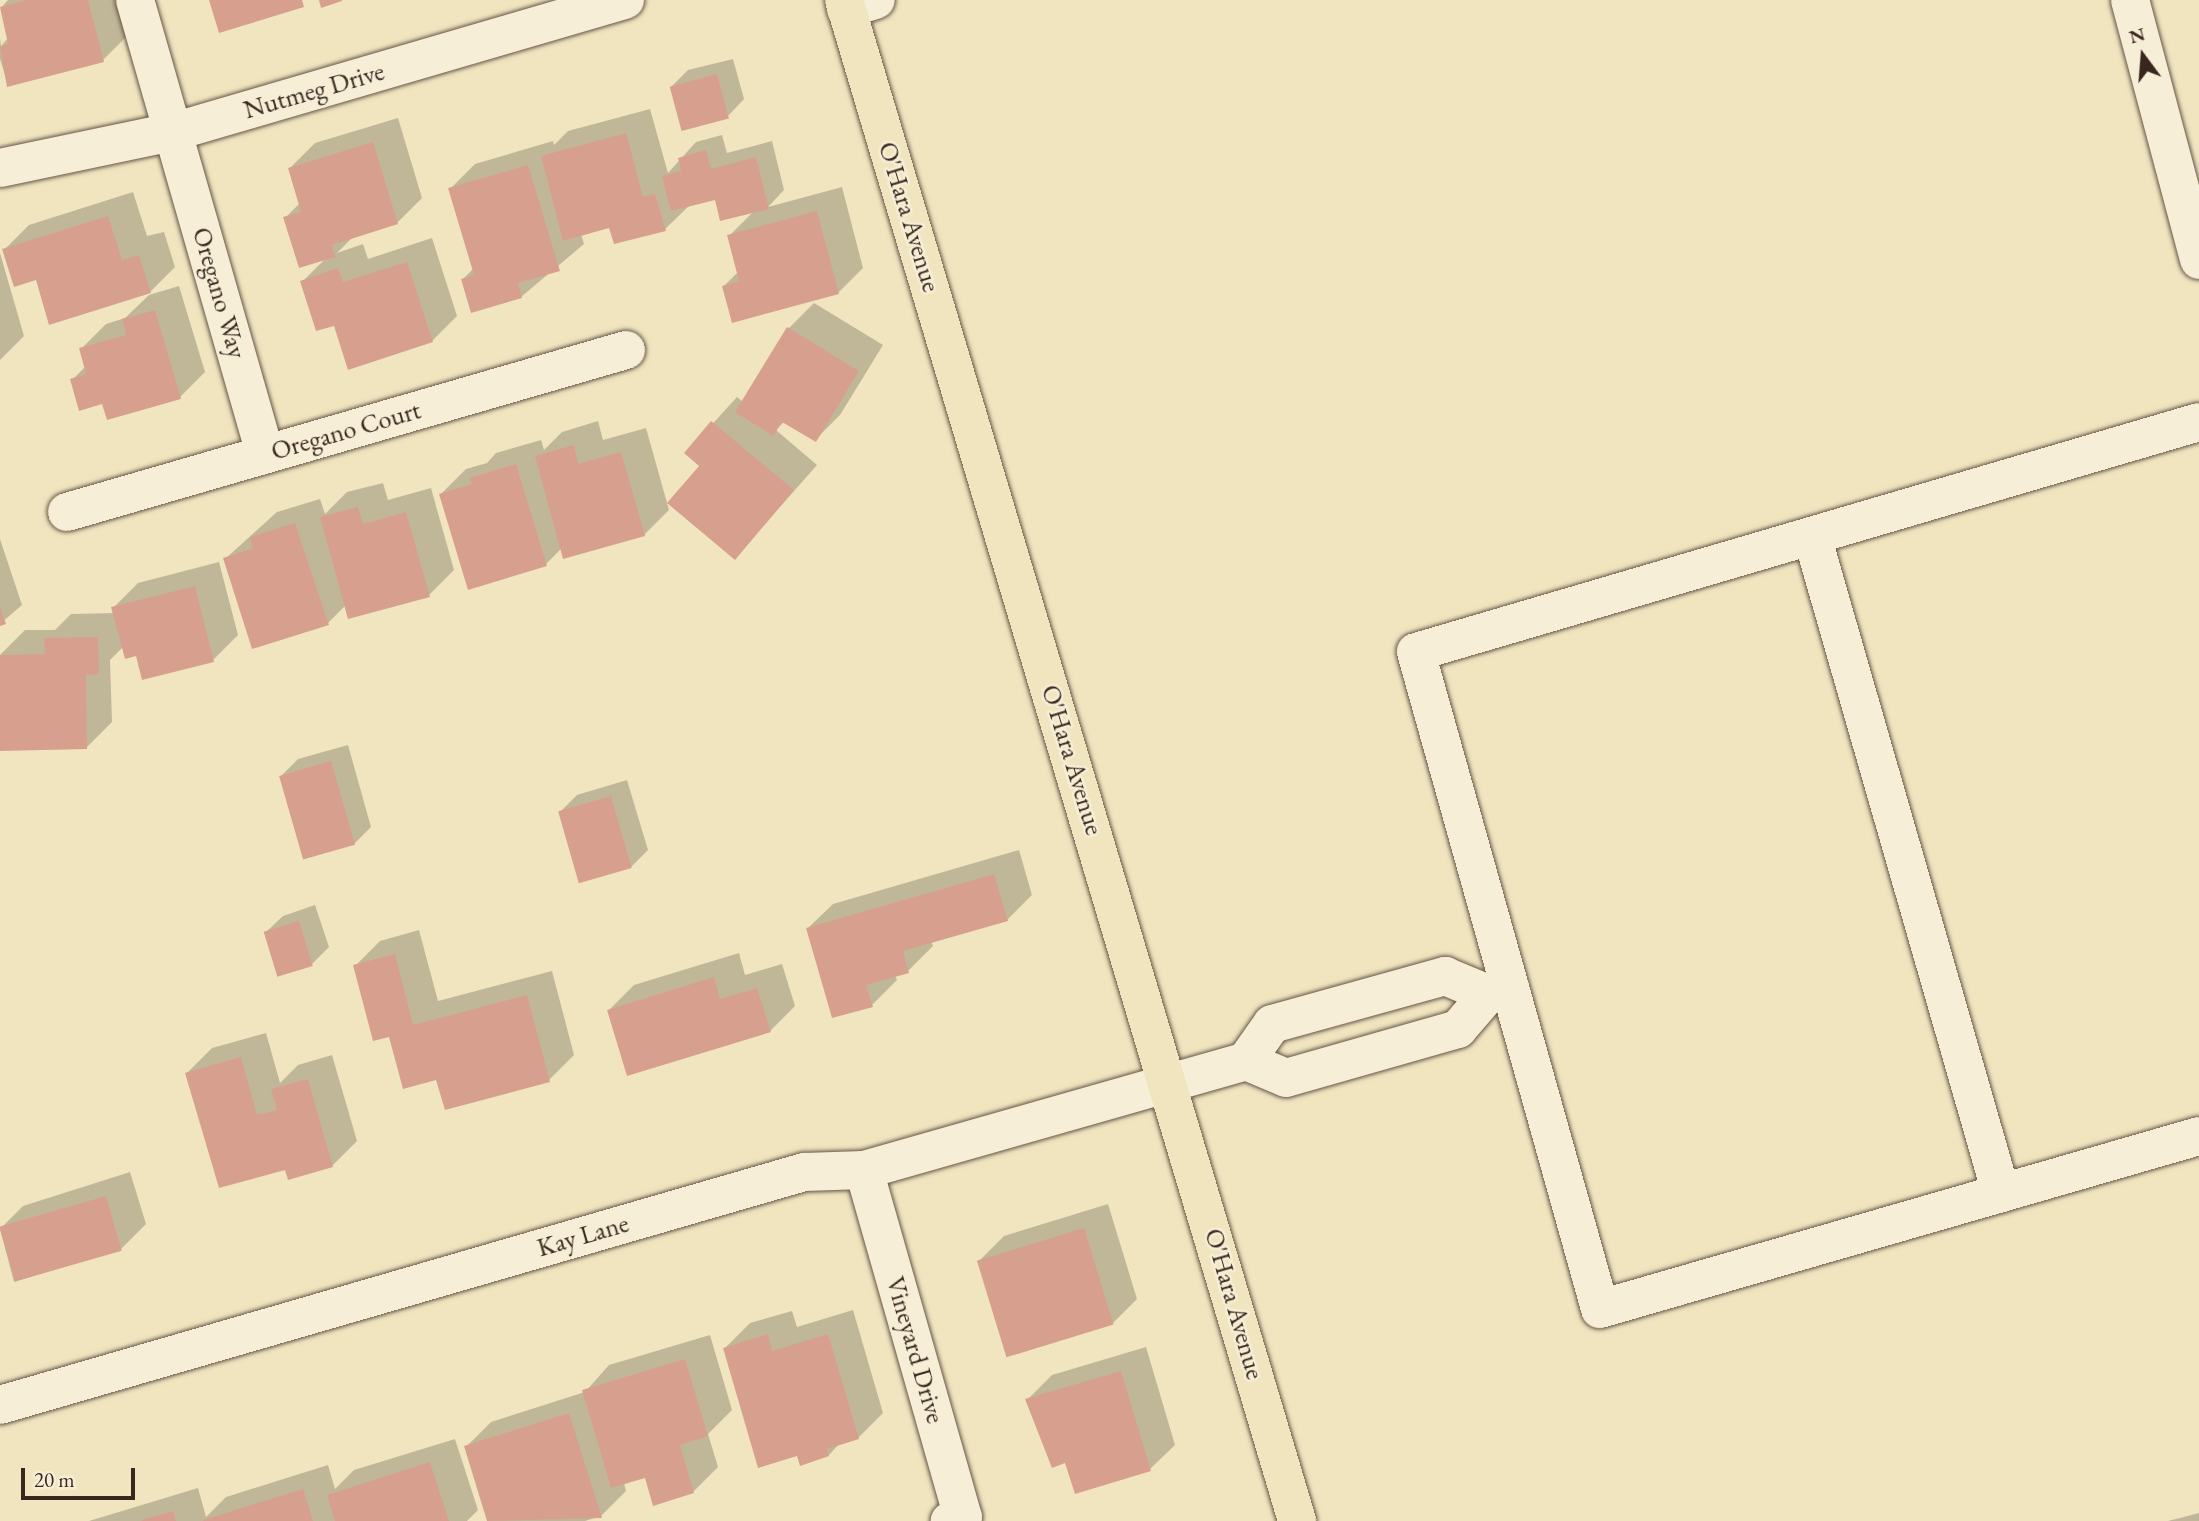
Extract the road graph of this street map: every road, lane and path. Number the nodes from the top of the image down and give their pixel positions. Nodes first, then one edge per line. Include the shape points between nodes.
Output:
1 (135, 0) edge
2 (625, 0) edge
3 (2130, 0) edge
4 (855, 3) edge
5 (173, 132) junction
6 (0, 169) edge
7 (2199, 260) edge
8 (626, 350) dead end
9 (2199, 422) edge
10 (265, 454) junction
11 (67, 512) dead end
12 (1812, 536) junction
13 (1499, 991) junction
14 (1246, 1061) junction
15 (1169, 1084) junction
16 (2199, 1136) edge
17 (864, 1170) junction
18 (2001, 1193) junction
19 (0, 1405) edge
20 (950, 1521) edge
21 (1297, 1521) edge

1 - 5 street, Oregano Way
2 - 5 street, Nutmeg Drive
3 - 7 street
4 - 15 main road, O'Hara Avenue
5 - 6 street, Nutmeg Drive
5 - 10 street, Oregano Way
8 - 10 street, Oregano Court
9 - 12 street
10 - 11 street, Oregano Court
12 - 13 street via 1416,653
12 - 18 street
13 - 14 street via 1458,1030 1286,1078
13 - 14 street via 1445,976 1272,1024
13 - 18 street via 1600,1309
14 - 15 street, Kay Lane
15 - 17 street, Kay Lane
15 - 21 main road, O'Hara Avenue
16 - 18 street
17 - 19 street, Kay Lane via 804,1172
17 - 20 street, Vineyard Drive via 963,1517

